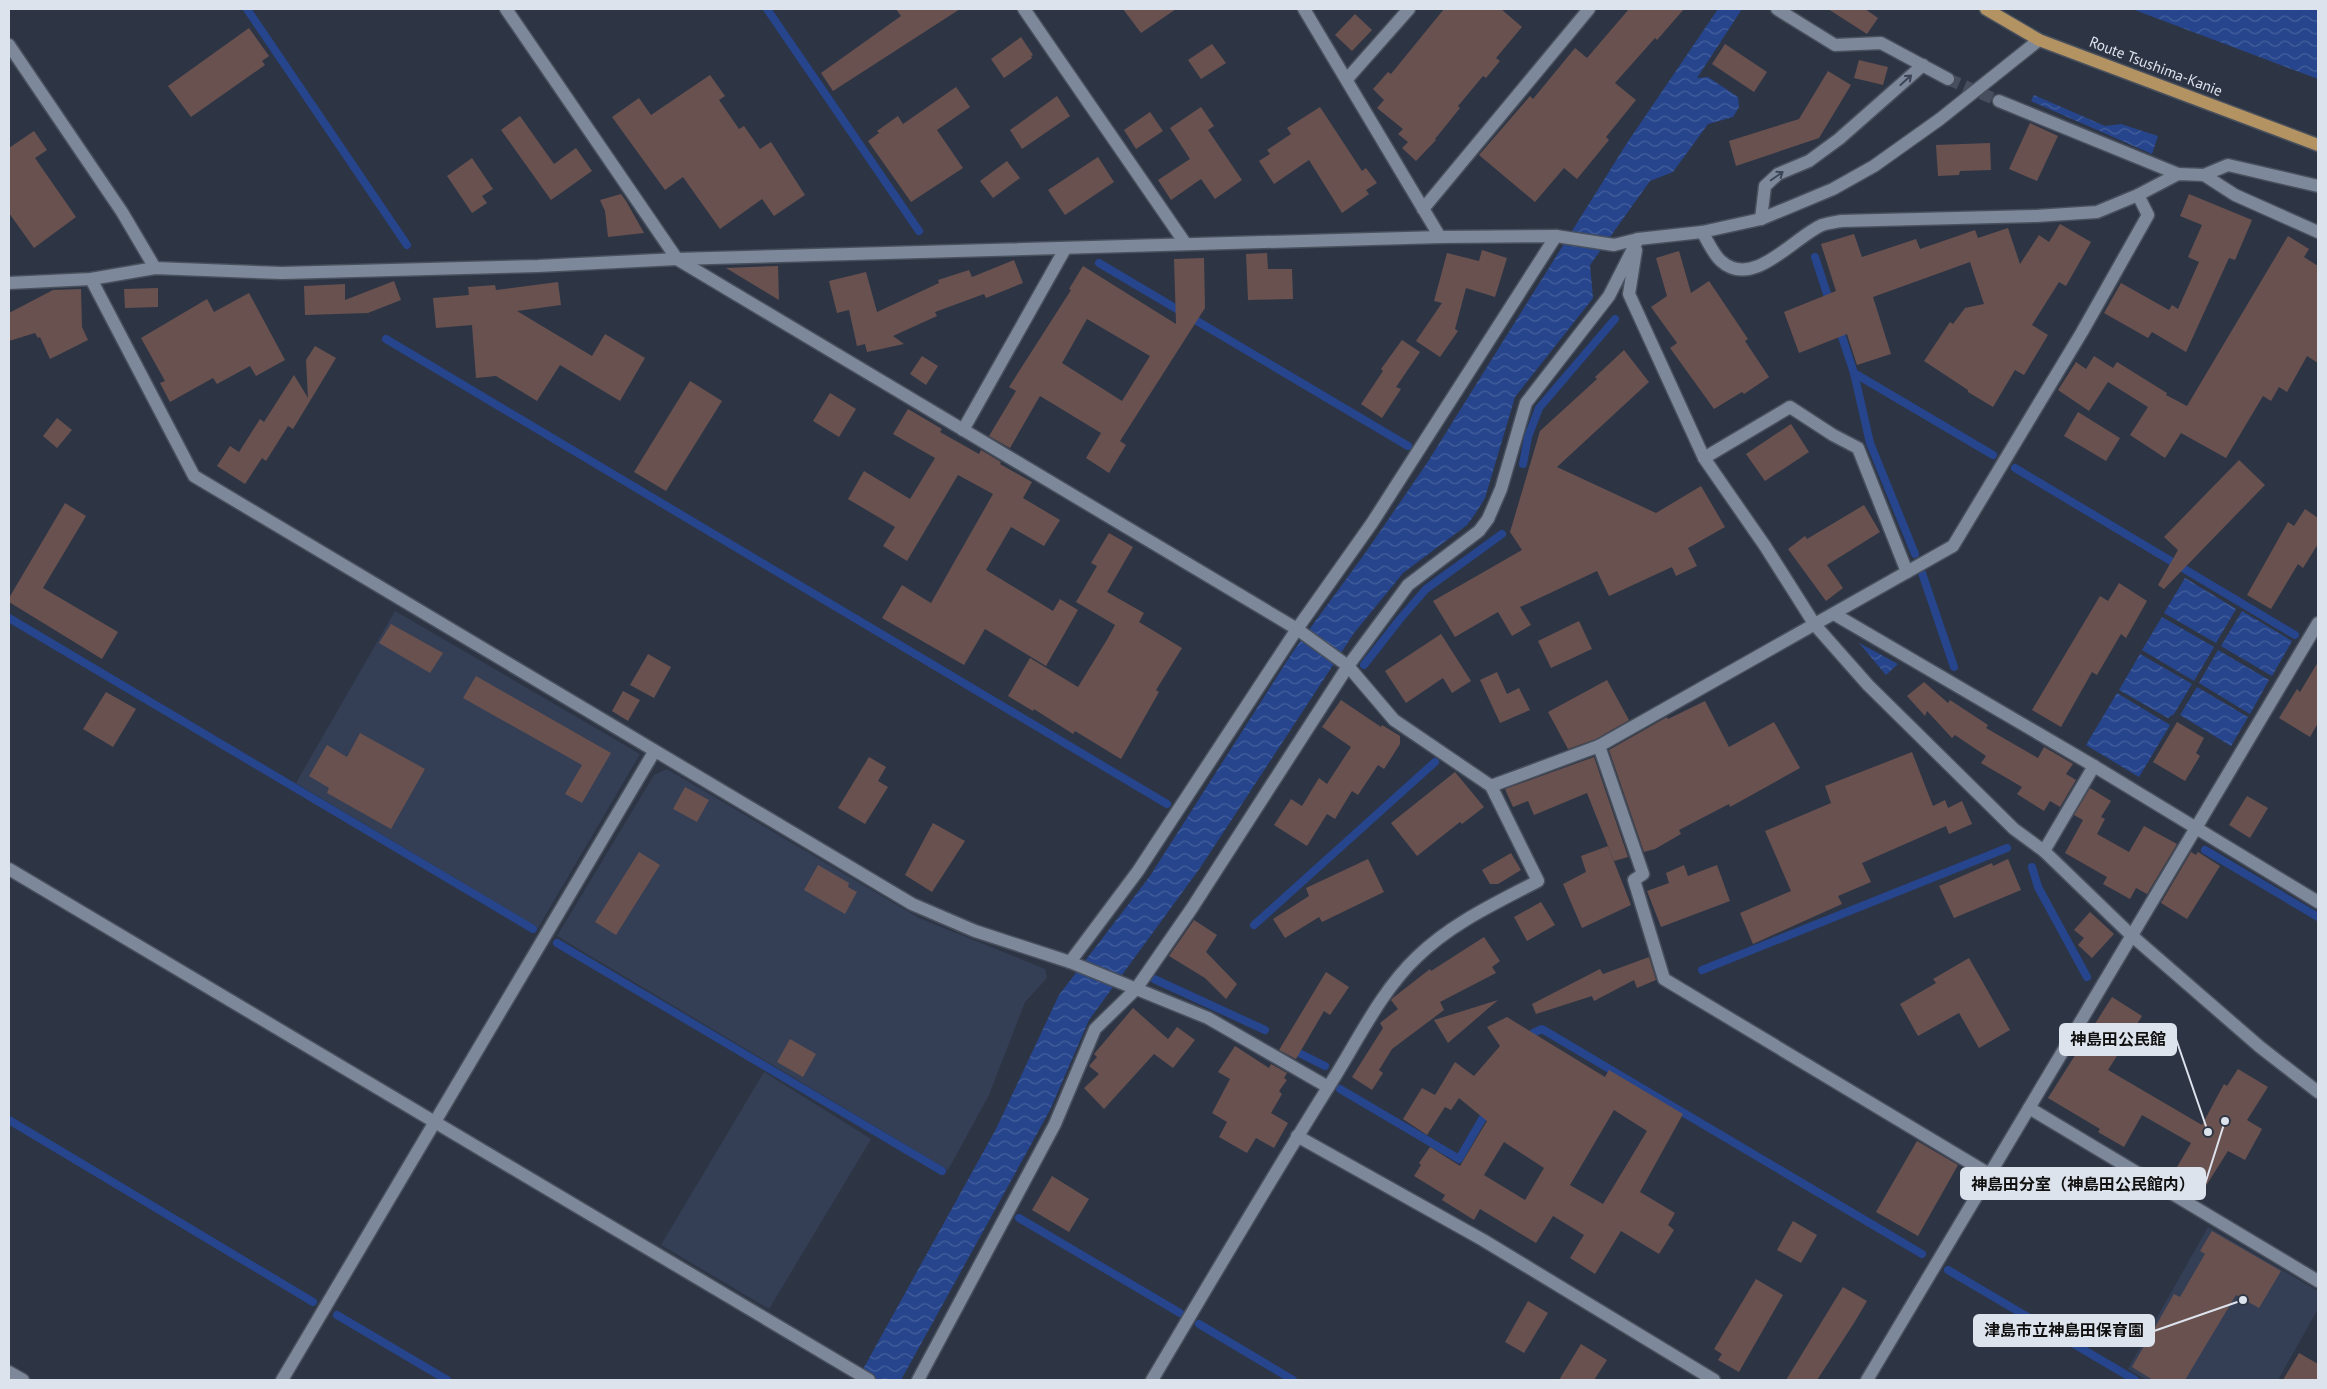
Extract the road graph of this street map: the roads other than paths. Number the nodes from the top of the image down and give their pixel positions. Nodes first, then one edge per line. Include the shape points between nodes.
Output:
1 (506, 9) edge
2 (1024, 9) edge
3 (1304, 9) edge
4 (1409, 9) edge
5 (1589, 9) edge
6 (1777, 9) edge
7 (1986, 9) edge
8 (2039, 40) junction
9 (9, 45) edge
10 (1923, 65) junction
11 (1347, 79) junction
12 (1948, 79) tunnel mouth
13 (1999, 101) tunnel mouth
14 (2318, 144) edge
15 (2178, 174) junction
16 (2204, 175) junction
17 (2318, 186) edge
18 (2138, 195) junction
19 (1423, 210) junction
20 (1761, 219) junction
21 (1702, 232) junction
22 (2318, 232) edge
23 (1440, 237) junction
24 (1559, 237) junction
25 (1638, 238) junction
26 (1185, 243) junction
27 (1065, 249) junction
28 (677, 259) junction
29 (155, 268) junction
30 (91, 279) junction
31 (9, 283) edge
32 (962, 430) junction
33 (1704, 458) junction
34 (1907, 572) junction
35 (1834, 614) junction
36 (2318, 623) edge
37 (1815, 625) junction
38 (1296, 629) junction
39 (1348, 666) junction
40 (1600, 746) junction
41 (654, 752) junction
42 (2094, 766) junction
43 (1490, 786) junction
44 (2196, 829) junction
45 (2044, 851) junction
46 (9, 869) edge
47 (2318, 902) edge
48 (2131, 935) junction
49 (1072, 963) junction
50 (1132, 987) junction
51 (1328, 1087) junction
52 (2318, 1092) edge
53 (2029, 1108) junction
54 (434, 1122) junction
55 (1297, 1136) junction
56 (1989, 1174) junction
57 (2318, 1281) edge
58 (9, 1372) edge
59 (23, 1380) edge
60 (282, 1380) edge
61 (870, 1380) edge
62 (918, 1380) edge
63 (1152, 1380) edge
64 (1714, 1380) edge
65 (1867, 1380) edge

1 - 28 street
2 - 26 street
3 - 11 street
4 - 11 street
5 - 19 street
6 - 10 street via 1835,45 1881,43
7 - 8 main road, Route Tsushima-Kanie
8 - 14 main road, Route Tsushima-Kanie
8 - 20 street via 1874,166 1833,189
9 - 29 street via 122,212
10 - 12 street
20 -> 10 street via 1765,186 1778,174 1809,161 1839,139
11 - 19 street
13 - 15 street
15 - 16 street
15 - 18 street
16 - 17 street via 2228,165
16 - 22 street via 2235,195
18 - 21 street via 2097,212 1841,221 1822,225 1794,245 1744,272 1720,261
18 - 34 street via 2148,215 2082,332 1953,546
19 - 23 street
20 - 21 street
21 - 25 street
23 - 24 street
23 - 26 street
24 - 25 street via 1614,246
24 - 38 street via 1372,523
25 - 33 street via 1629,294
25 - 39 street via 1609,296 1526,403 1501,489 1488,519 1479,531 1408,585
26 - 27 street
27 - 28 street
27 - 32 street
28 - 29 street via 282,273
28 - 32 street
29 - 30 street
30 - 31 street
30 - 41 street via 194,476
32 - 38 street
33 - 34 street via 1790,407 1858,448
33 - 37 street
34 - 35 street
35 - 37 street
35 - 42 street
36 - 44 street
37 - 40 street
37 - 45 street via 1868,685 1929,746 2014,829
38 - 39 street
38 - 49 street via 1138,871
39 - 43 street via 1394,720
39 - 50 street via 1192,908
40 - 43 street
40 - 56 street via 1643,874 1634,880 1664,979
41 - 49 street via 912,904 975,931
41 - 54 street
42 - 44 street
42 - 45 street
43 - 51 street via 1538,881 1443,933 1416,958 1388,991
44 - 47 street
44 - 48 street
45 - 48 street
46 - 54 street
48 - 52 street via 2260,1047
48 - 53 street
49 - 50 street
50 - 51 street via 1208,1018
50 - 62 street via 1095,1029 1055,1124
51 - 55 street
53 - 56 street
53 - 57 street
54 - 60 street
54 - 61 street
55 - 63 street
55 - 64 street via 1483,1240
56 - 65 street
58 - 59 street

